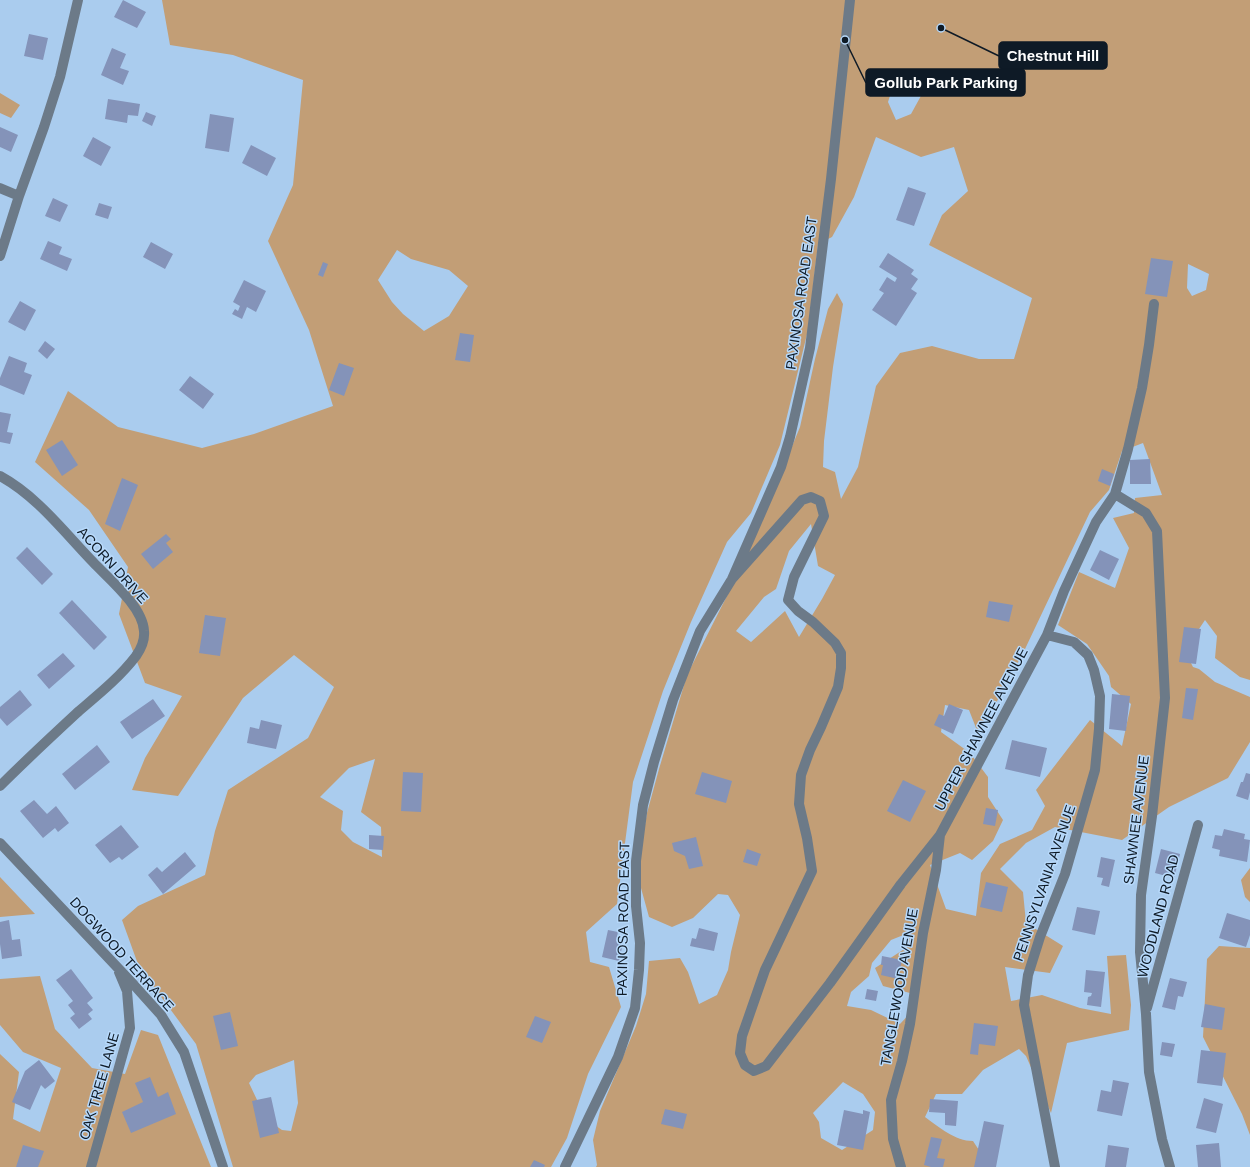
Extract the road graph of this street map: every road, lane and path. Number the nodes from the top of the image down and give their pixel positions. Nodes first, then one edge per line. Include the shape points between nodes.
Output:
1 (78, 0) edge
2 (850, 0) edge
3 (0, 188) edge
4 (19, 196) junction
5 (0, 256) edge
6 (1154, 304) dead end
7 (0, 476) edge
8 (1115, 494) junction
9 (732, 579) junction
10 (1047, 635) junction
11 (0, 786) edge
12 (1198, 826) dead end
13 (940, 835) junction
14 (0, 843) edge
15 (845, 961) joint
16 (116, 966) junction
17 (1146, 1014) junction
18 (91, 1167) edge
19 (223, 1167) edge
20 (565, 1167) edge
21 (901, 1167) edge
22 (1055, 1167) edge
23 (1170, 1167) edge

1 - 4 street via 60,76
2 - 9 street, PAXINOSA ROAD EAST via 810,348 781,467
3 - 4 street
4 - 5 street
6 - 8 street, UPPER SHAWNEE AVENUE via 1142,388
7 - 11 street, ACORN DRIVE via 14,484 41,507 118,588 134,607 144,630 143,643 136,656 116,678
8 - 10 street, UPPER SHAWNEE AVENUE via 1096,522
8 - 17 street, SHAWNEE AVENUE via 1146,513 1157,531 1165,698 1141,895 1140,952
9 - 15 street, PAXINOSA ROAD EAST via 802,500 811,497 820,501 824,516 794,577 788,600 835,643 841,653 841,668 838,687 801,775 799,804 812,871 765,970 742,1036 740,1053 745,1065 754,1070 766,1066
9 - 20 street, PAXINOSA ROAD EAST via 700,631 673,700 654,762 643,805 636,861 636,906 640,943 635,1008 618,1057
10 - 13 street, UPPER SHAWNEE AVENUE
10 - 22 street, PENNSYLVANIA AVENUE via 1074,642 1088,655 1100,696 1095,770 1065,874 1028,975 1024,1004
12 - 17 street, WOODLAND ROAD
13 - 15 street, UPPER SHAWNEE AVENUE
13 - 21 street, TANGLEWOOD AVENUE via 910,1024 891,1100 893,1139
14 - 16 street, DOGWOOD TERRACE
16 - 18 street, OAK TREE LANE via 127,991 130,1028
16 - 19 street, DOGWOOD TERRACE via 161,1015 184,1052
17 - 23 street, SHAWNEE AVENUE via 1149,1072

